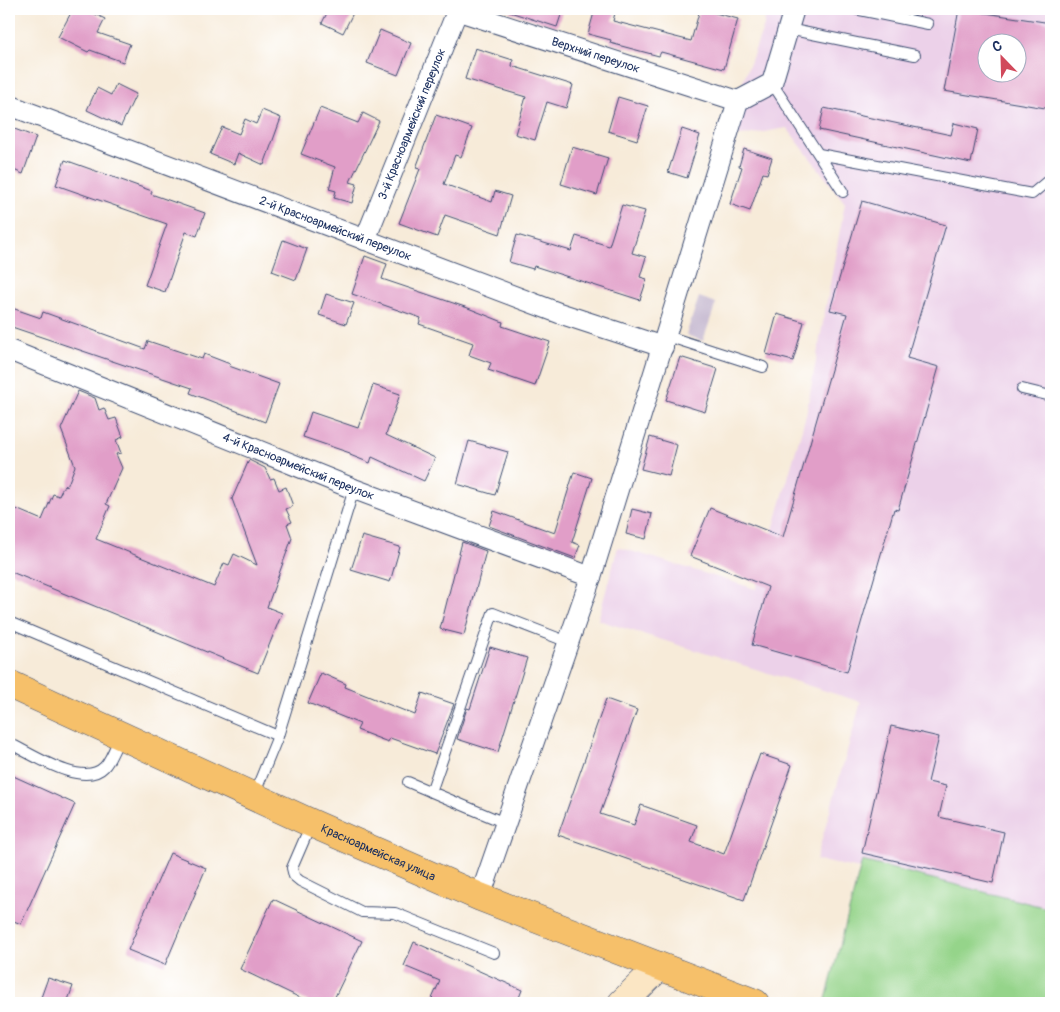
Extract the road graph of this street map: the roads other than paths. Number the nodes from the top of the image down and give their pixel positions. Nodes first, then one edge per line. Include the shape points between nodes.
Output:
1 (456, 9) edge
2 (794, 9) edge
3 (855, 9) edge
4 (928, 24) dead end
5 (788, 29) junction
6 (915, 55) dead end
7 (772, 83) junction
8 (738, 101) junction
9 (9, 105) edge
10 (819, 154) junction
11 (1051, 178) edge
12 (843, 192) dead end
13 (365, 240) junction
14 (665, 342) junction
15 (9, 350) edge
16 (763, 367) dead end
17 (1022, 389) dead end
18 (1051, 396) edge
19 (354, 489) junction
20 (591, 577) junction
21 (9, 622) edge
22 (568, 642) junction
23 (9, 684) edge
24 (121, 735) junction
25 (278, 736) junction
26 (9, 743) edge
27 (408, 782) dead end
28 (431, 792) junction
29 (254, 797) junction
30 (311, 823) junction
31 (505, 823) junction
32 (480, 896) junction
33 (494, 953) dead end
34 (659, 968) junction
35 (622, 1003) edge
36 (755, 1003) edge

1 - 8 street, Верхний переулок
1 - 13 street, 3-й Красноармейский переулок
2 - 5 street
3 - 4 lane
5 - 6 lane
5 - 7 street
7 - 8 street
7 - 10 lane
8 - 14 street
9 - 13 street, 2-й Красноармейский переулок
10 - 11 lane via 1032,194
10 - 12 lane
13 - 14 street, 2-й Красноармейский переулок via 559,313
14 - 16 lane
14 - 20 street
15 - 19 street, 4-й Красноармейский переулок
17 - 18 lane
19 - 20 street, 4-й Красноармейский переулок
19 - 25 lane
20 - 22 street
21 - 25 lane
22 - 28 lane via 493,613
22 - 31 street
23 - 24 main road, Красноармейская улица
24 - 26 lane via 104,768 89,774 73,774
24 - 29 main road, Красноармейская улица
25 - 29 lane
27 - 28 lane
28 - 31 lane
29 - 30 main road, Красноармейская улица
30 - 32 main road, Красноармейская улица
30 - 33 lane via 292,868 300,881 362,912 395,913
31 - 32 street
32 - 34 main road, Красноармейская улица
34 - 35 main road
34 - 36 main road, Красноармейская улица

